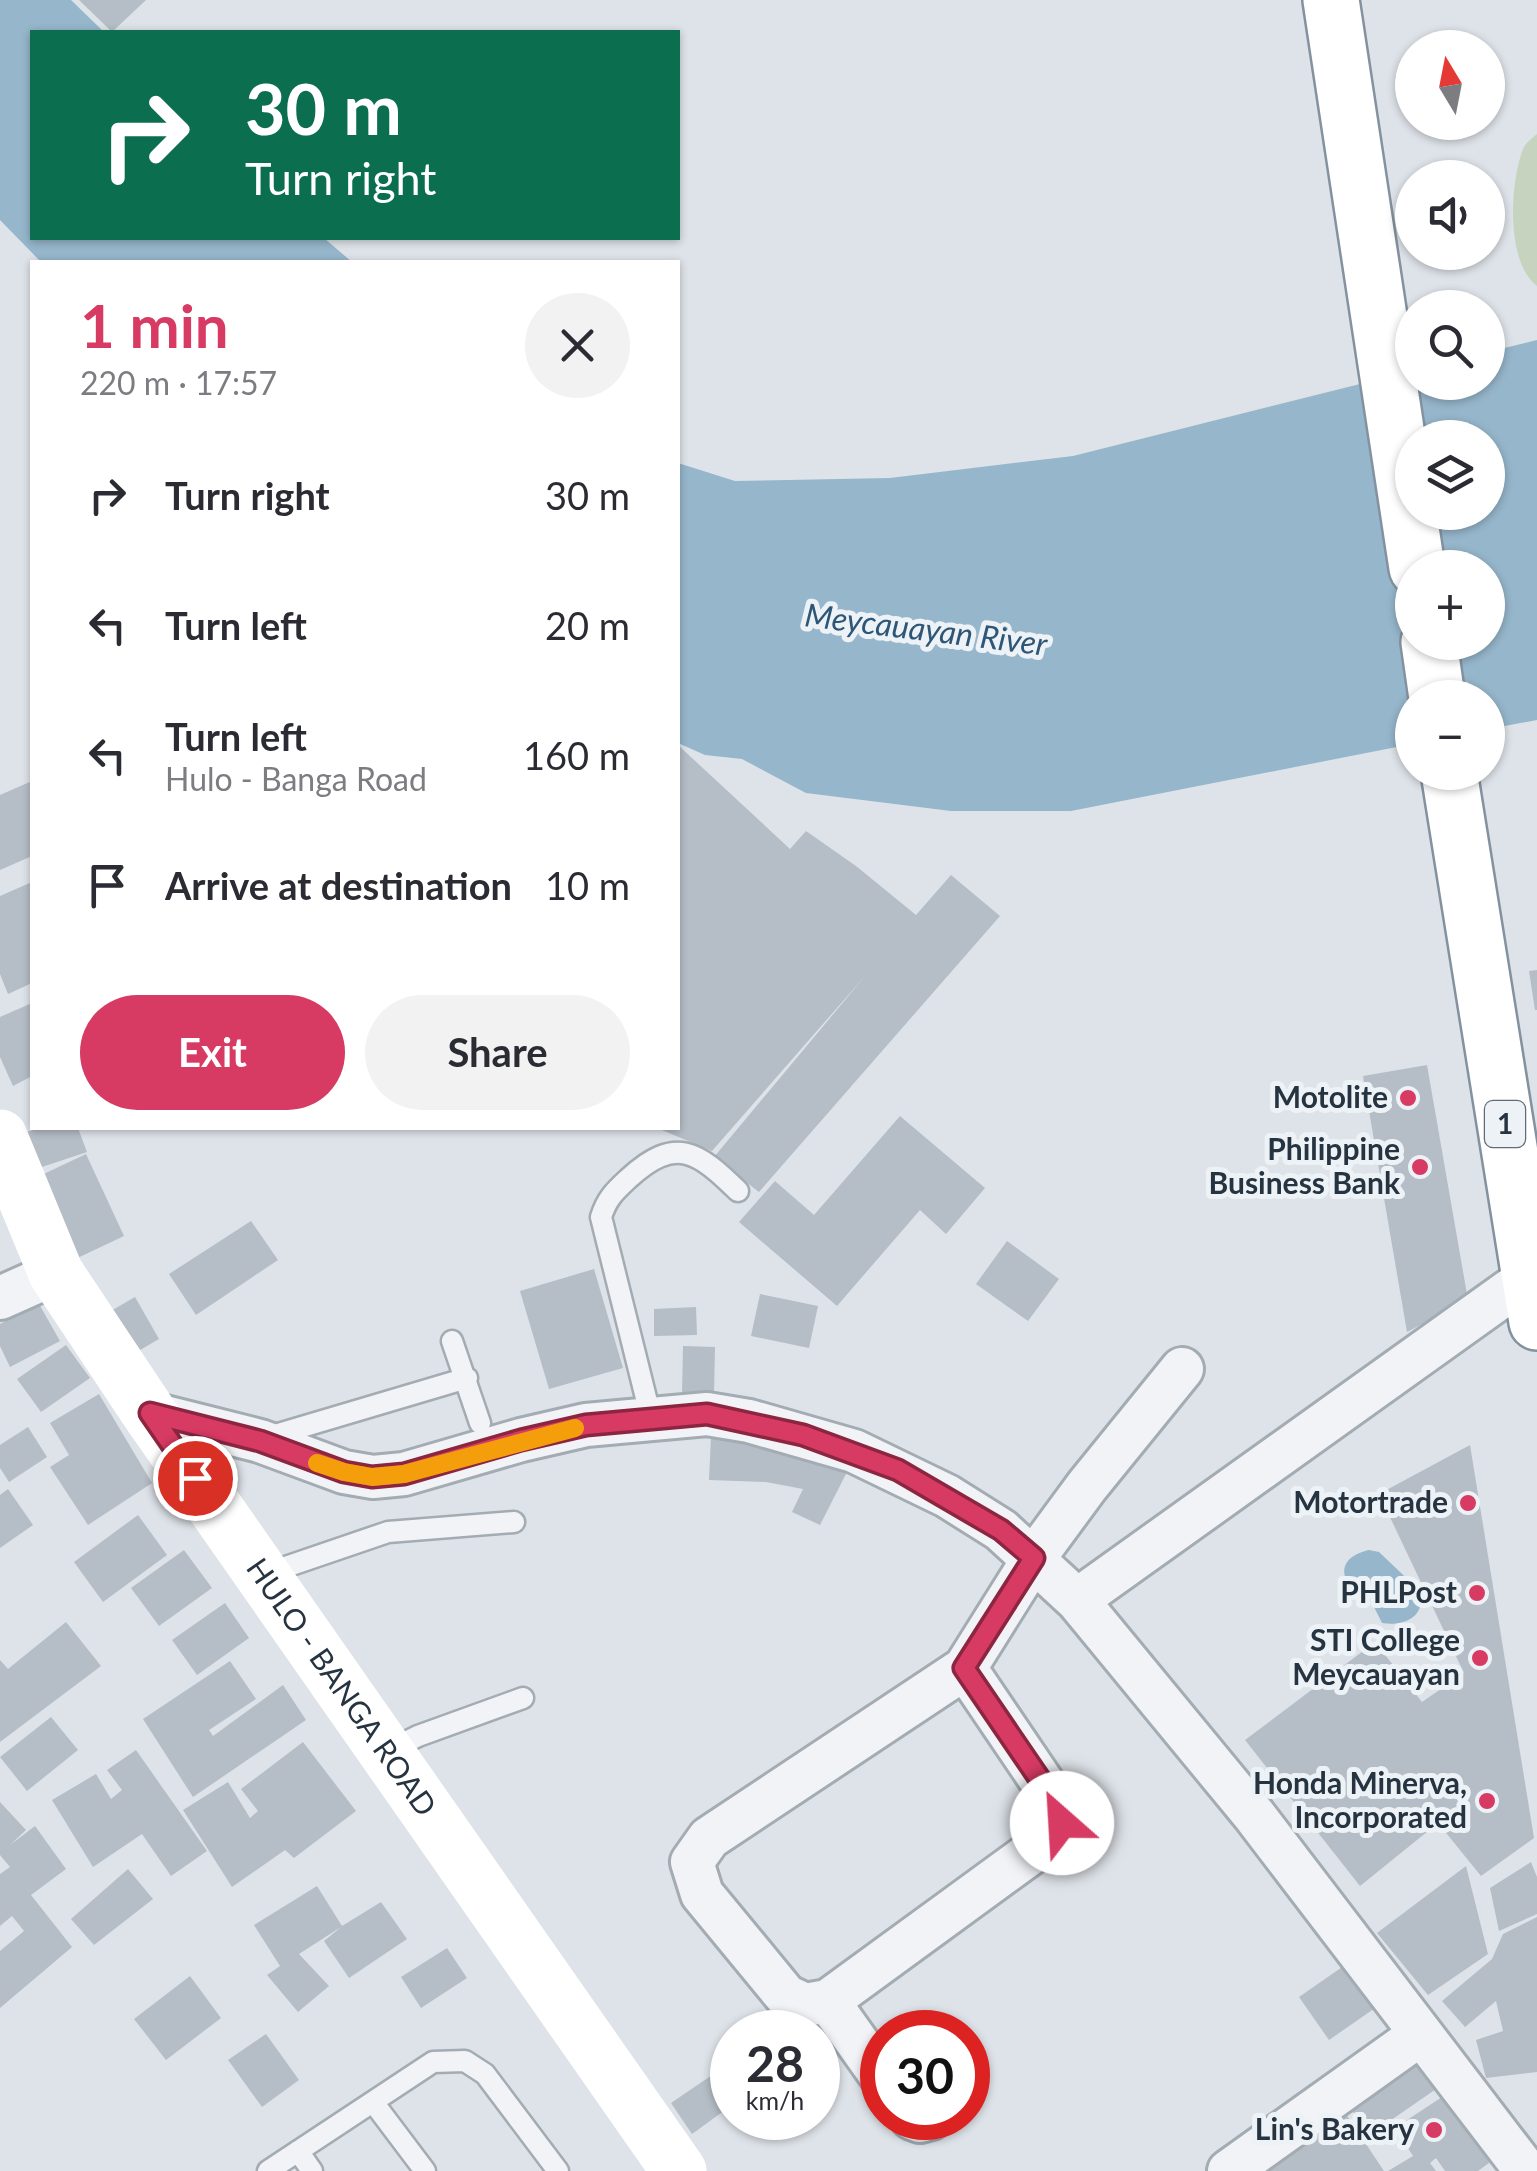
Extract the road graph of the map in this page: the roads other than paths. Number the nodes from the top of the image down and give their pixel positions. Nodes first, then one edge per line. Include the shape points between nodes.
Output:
1 (1332, 0) edge
2 (1414, 550) edge
3 (1452, 790) edge
4 (0, 1136) edge
5 (738, 1191) dead end
6 (56, 1273) junction
7 (1535, 1290) edge
8 (0, 1298) edge
9 (452, 1341) dead end
10 (1182, 1370) dead end
11 (467, 1378) junction
12 (150, 1413) junction
13 (652, 1418) junction
14 (480, 1423) dead end
15 (260, 1441) junction
16 (514, 1522) dead end
17 (1034, 1558) junction
18 (263, 1575) junction
19 (1078, 1600) junction
20 (964, 1668) junction
21 (523, 1698) dead end
22 (386, 1752) junction
23 (828, 2000) junction
24 (1421, 2034) junction
25 (860, 2045) edge
26 (373, 2102) junction
27 (298, 2152) junction
28 (268, 2171) edge
29 (312, 2171) edge
30 (425, 2171) edge
31 (558, 2171) edge
32 (679, 2171) edge
33 (1229, 2171) edge
34 (1526, 2171) edge

1 - 2 main road
3 - 7 main road, 1
4 - 6 main road, HULO - BANGA ROAD
5 - 13 lane via 708,1162 682,1152 656,1156 607,1198 601,1216
6 - 8 street
6 - 12 main road, HULO - BANGA ROAD
7 - 19 street
9 - 11 lane
10 - 17 street
11 - 14 lane
11 - 15 lane
12 - 15 street
12 - 18 main road, HULO - BANGA ROAD
13 - 15 street via 586,1425 372,1477
13 - 17 street via 707,1414 749,1421 854,1452 947,1496
16 - 18 lane via 388,1532
17 - 19 street
17 - 20 street
18 - 22 main road, HULO - BANGA ROAD
19 - 24 street
20 - 23 street via 1058,1806 1062,1823 1050,1839
20 - 23 street via 710,1838 692,1862 702,1894 786,1996 805,2005
21 - 22 lane
22 - 32 main road, HULO - BANGA ROAD
23 - 25 street
24 - 33 street
24 - 34 street
26 - 27 lane
26 - 30 lane
26 - 31 lane via 434,2062 465,2061 484,2074
27 - 28 lane
27 - 29 lane

